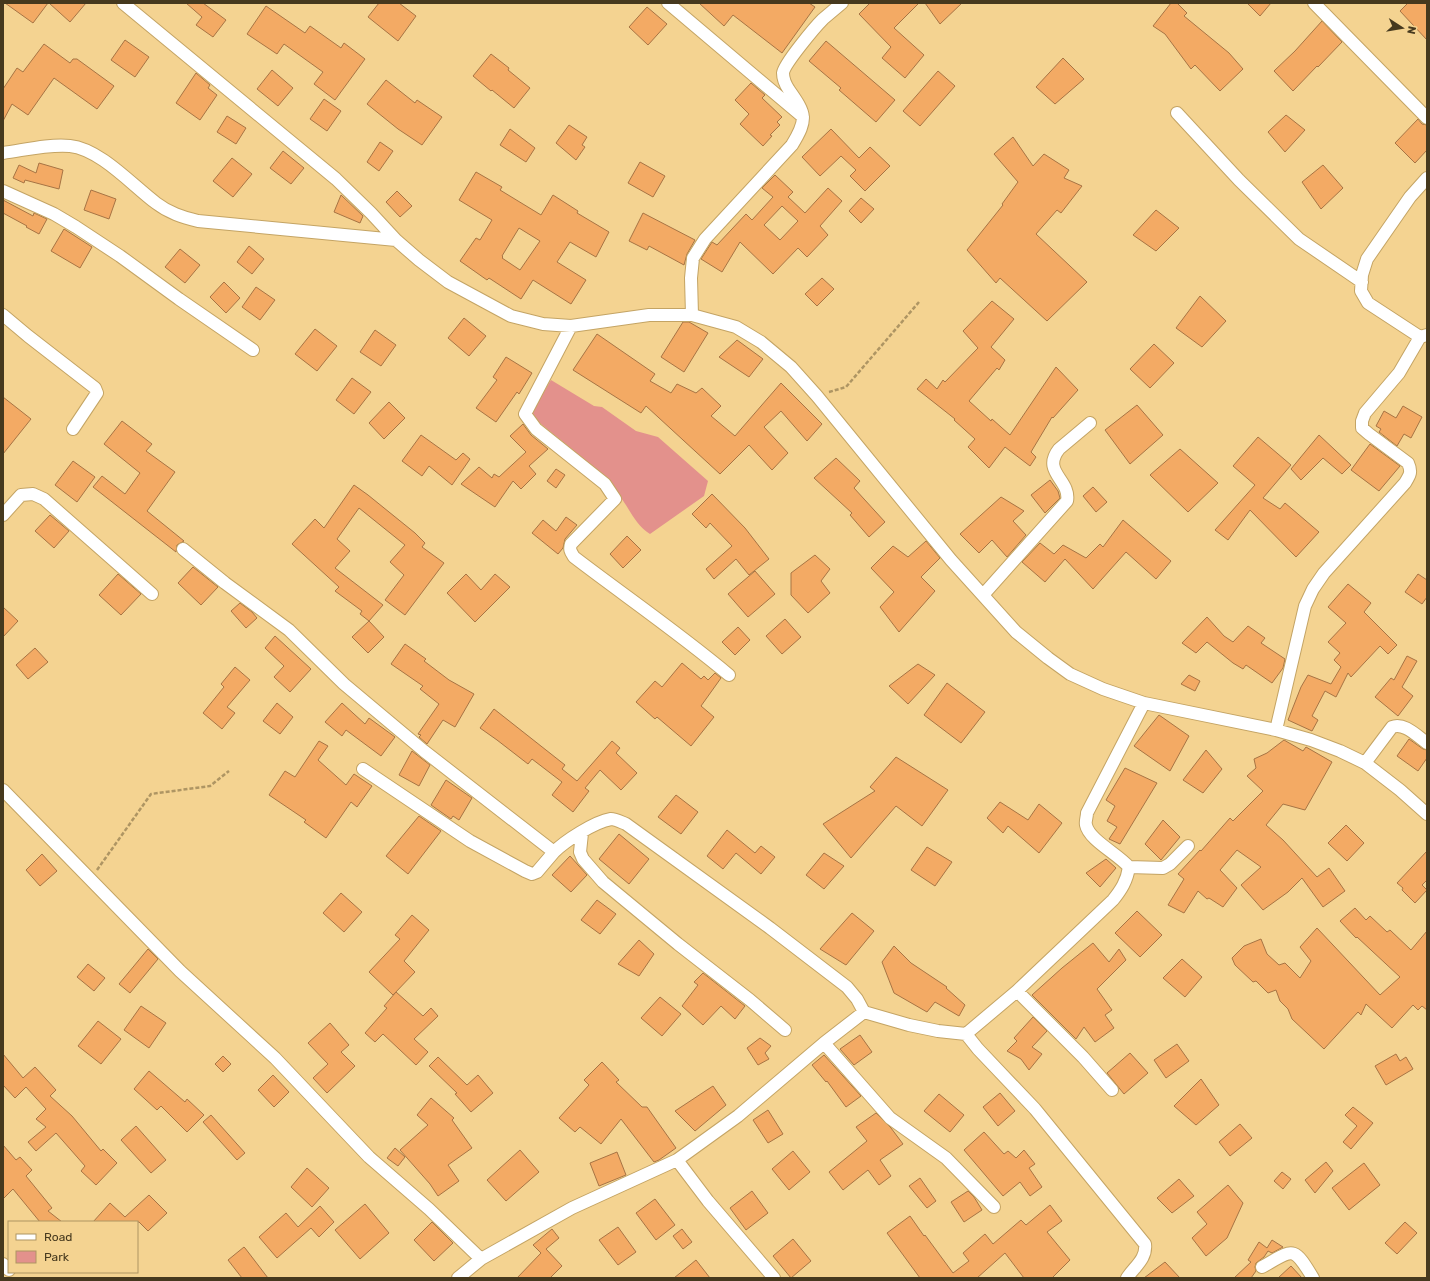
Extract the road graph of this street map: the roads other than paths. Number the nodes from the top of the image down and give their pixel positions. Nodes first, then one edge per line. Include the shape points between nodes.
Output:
1 (124, 3) edge
2 (668, 3) edge
3 (842, 3) edge
4 (1314, 3) edge
5 (1177, 113) dead end
6 (804, 118) junction
7 (1427, 118) edge
8 (3, 153) edge
9 (1427, 178) edge
10 (3, 191) edge
11 (396, 240) junction
12 (1362, 282) junction
13 (3, 315) edge
14 (692, 315) junction
15 (571, 326) junction
16 (1423, 336) edge
17 (253, 350) dead end
18 (1090, 423) dead end
19 (73, 429) dead end
20 (3, 515) edge
21 (183, 549) dead end
22 (152, 594) dead end
23 (983, 595) junction
24 (728, 675) dead end
25 (1144, 703) junction
26 (1276, 730) junction
27 (1427, 743) edge
28 (1365, 763) junction
29 (363, 769) dead end
30 (3, 790) edge
31 (1427, 814) edge
32 (582, 833) junction
33 (1188, 846) dead end
34 (554, 852) junction
35 (1128, 867) junction
36 (1017, 991) junction
37 (864, 1012) junction
38 (785, 1030) dead end
39 (966, 1034) junction
40 (824, 1043) junction
41 (1112, 1090) dead end
42 (677, 1160) junction
43 (994, 1207) dead end
44 (481, 1259) junction
45 (1262, 1267) dead end
46 (458, 1278) edge
47 (774, 1278) edge
48 (1128, 1278) edge
49 (1313, 1278) edge

1 - 11 street via 336,179
2 - 6 street
3 - 6 street via 823,20 787,63 783,72 784,82 801,108
4 - 7 street
5 - 12 street via 1239,180 1300,239
6 - 14 street via 792,145 705,239 693,258
8 - 11 street via 56,145 85,149 157,204 177,216 198,221
9 - 12 street via 1410,197 1367,259
10 - 17 street via 76,227
11 - 15 street via 448,282 511,316 543,324
12 - 16 street via 1361,291 1368,303
13 - 19 street via 95,388 97,393
14 - 15 street via 649,315
14 - 23 street via 736,327 761,342 791,366 951,560
15 - 24 street via 525,414 536,429 605,484 615,499 571,544 571,552 574,557 698,649
16 - 26 street via 1399,373 1362,421 1362,428 1408,463 1410,475 1313,589 1303,613
18 - 23 street via 1055,454 1055,474 1067,490 1067,501
20 - 22 street via 21,495 33,494 44,499
21 - 34 street via 302,642 338,679 424,751
23 - 25 street via 1016,632 1070,674
25 - 26 street
25 - 35 street via 1087,813 1085,824 1090,835 1124,861
26 - 28 street via 1311,740
27 - 28 street via 1397,725 1392,727
28 - 31 street
29 - 34 street via 470,841 525,871 532,874 537,872
30 - 44 street via 180,971 275,1058 369,1157
32 - 34 street via 563,843
32 - 37 street via 612,819 626,824 847,987
32 - 38 street via 580,852 603,882
33 - 35 street via 1163,868
35 - 36 street via 1123,888 1113,900
36 - 39 street
36 - 41 street
37 - 39 street via 909,1025
37 - 40 street
39 - 48 street via 1035,1108 1144,1244 1144,1256
40 - 42 street via 738,1116
40 - 43 street via 890,1118 946,1158
42 - 44 street via 572,1208
42 - 47 street via 708,1201
44 - 46 street
45 - 49 street via 1287,1253 1295,1253

